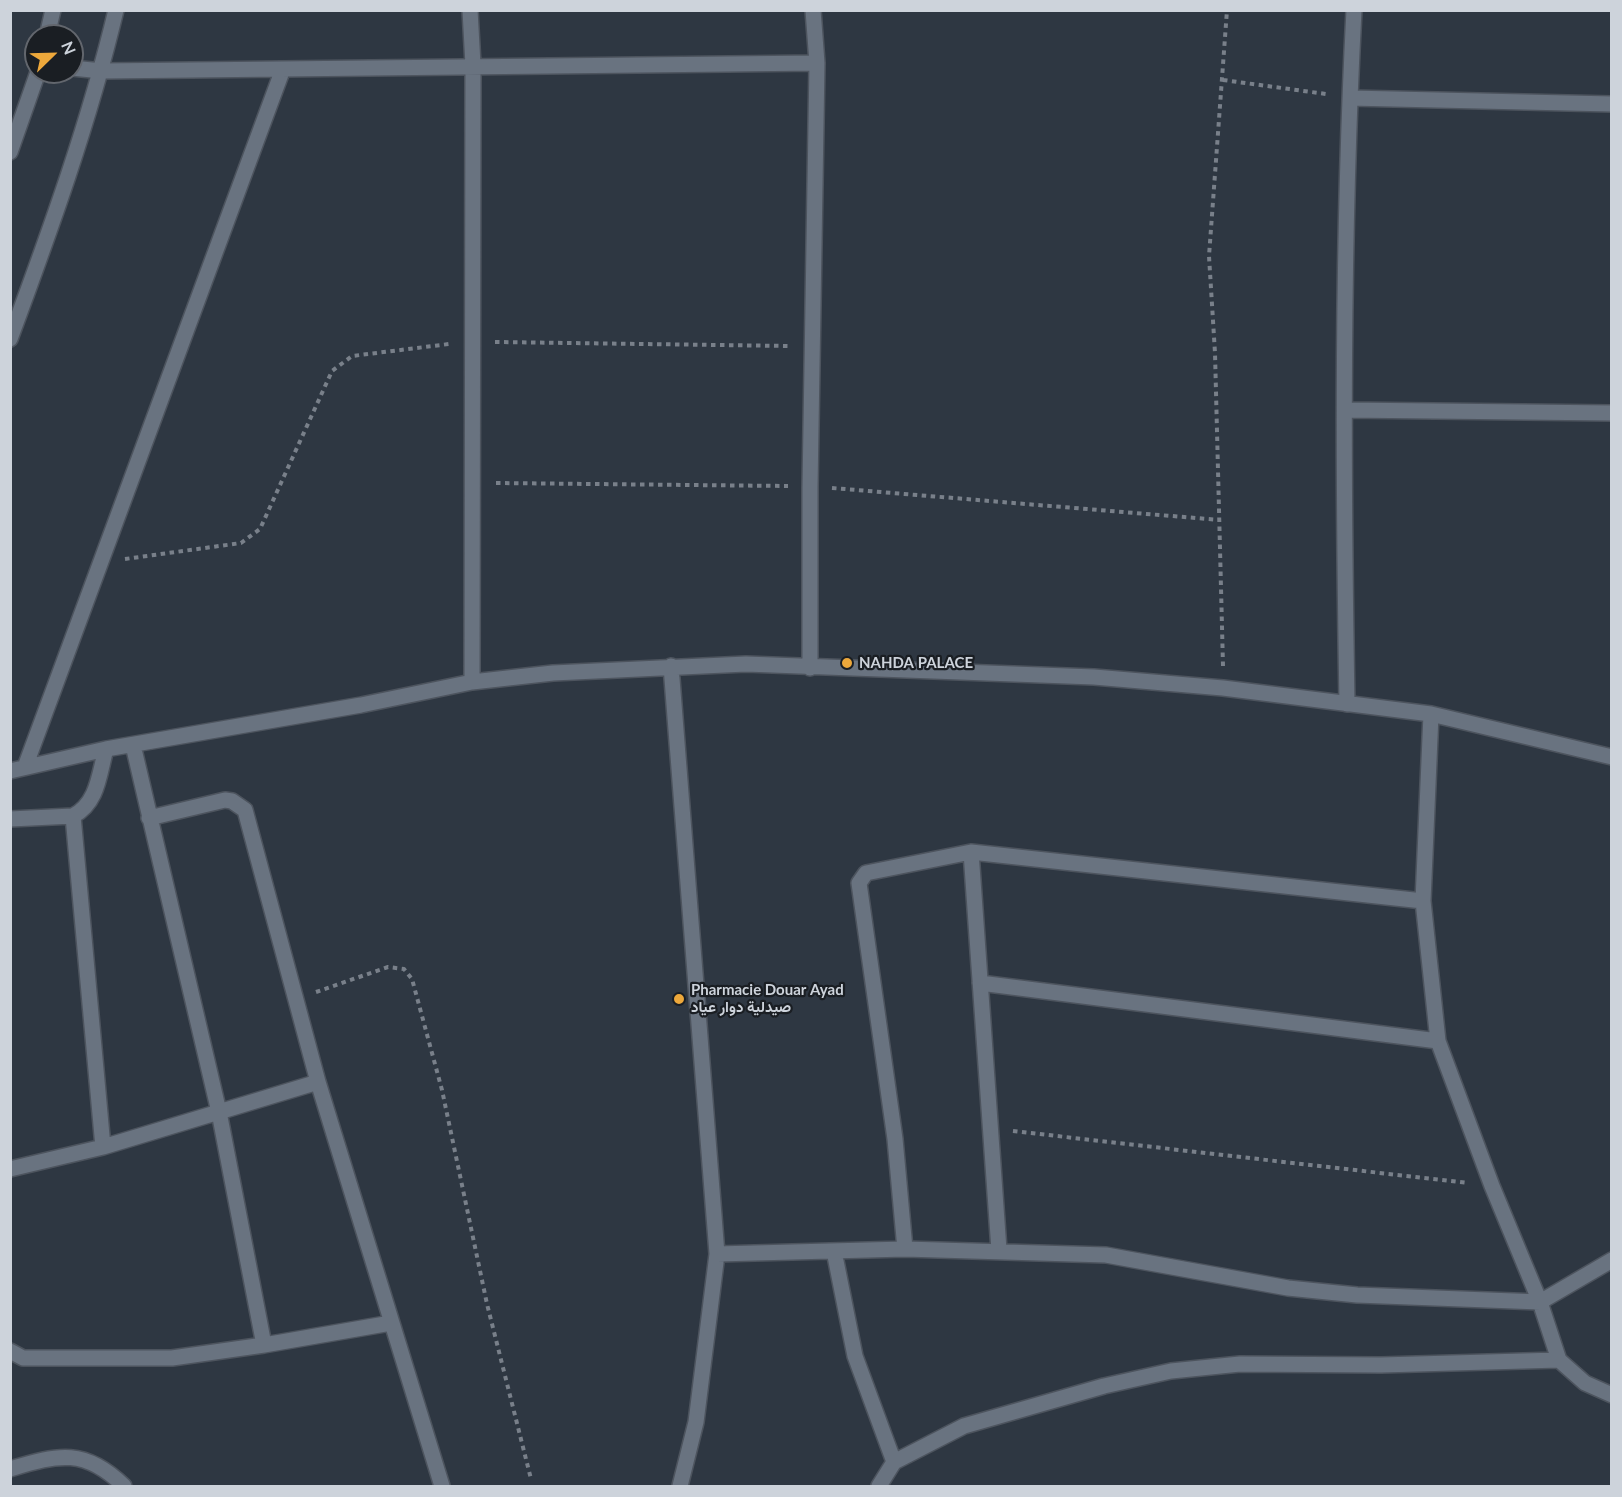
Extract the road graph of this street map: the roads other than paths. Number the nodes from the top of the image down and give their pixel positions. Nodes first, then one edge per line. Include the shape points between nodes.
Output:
1 (116, 10) edge
2 (470, 10) edge
3 (813, 10) edge
4 (1354, 10) edge
5 (817, 63) junction
6 (473, 65) junction
7 (84, 69) edge
8 (283, 69) junction
9 (102, 71) junction
10 (34, 84) edge
11 (1350, 98) junction
12 (1611, 104) edge
13 (10, 152) edge
14 (10, 339) edge
15 (1346, 410) junction
16 (1611, 413) edge
17 (671, 666) junction
18 (810, 668) junction
19 (472, 682) junction
20 (1347, 704) junction
21 (1431, 714) junction
22 (133, 745) junction
23 (106, 749) junction
24 (1611, 757) edge
25 (18, 769) edge
26 (73, 816) junction
27 (149, 818) junction
28 (10, 819) edge
29 (971, 852) junction
30 (1424, 901) junction
31 (980, 983) junction
32 (1438, 1041) junction
33 (318, 1082) junction
34 (219, 1112) junction
35 (102, 1147) junction
36 (10, 1169) edge
37 (906, 1249) junction
38 (999, 1250) junction
39 (834, 1251) junction
40 (717, 1254) junction
41 (1611, 1260) edge
42 (1540, 1302) junction
43 (390, 1323) junction
44 (264, 1346) junction
45 (10, 1351) edge
46 (1558, 1360) junction
47 (1611, 1395) edge
48 (894, 1462) junction
49 (10, 1469) edge
50 (124, 1486) edge
51 (442, 1486) edge
52 (680, 1486) edge
53 (879, 1486) edge

1 - 9 street
2 - 6 street
3 - 5 street
4 - 11 street
5 - 6 street
5 - 18 street
6 - 8 street
6 - 19 street
7 - 9 street
8 - 9 street
8 - 25 street via 101,562
9 - 14 street via 54,221
10 - 13 street
11 - 12 street
11 - 15 street
15 - 16 street
15 - 20 street via 1343,485
17 - 18 street via 746,664
17 - 19 street
17 - 40 street
18 - 20 street via 1094,677
19 - 22 street
20 - 21 street
21 - 24 street
21 - 30 street
22 - 23 street
22 - 27 street
23 - 25 street
23 - 26 street via 93,798
26 - 28 street
26 - 35 street
27 - 33 street via 225,800 245,810
27 - 34 street
29 - 30 street
29 - 31 street
29 - 37 street via 873,870 859,883 895,1139
30 - 32 street
31 - 32 street
31 - 38 street
32 - 42 street
33 - 34 street
33 - 43 street
34 - 35 street
34 - 44 street
35 - 36 street
37 - 38 street
37 - 39 street
38 - 42 street via 1106,1255 1322,1292
39 - 40 street
39 - 48 street via 855,1356
40 - 52 street via 696,1422
41 - 42 street
42 - 46 street
43 - 44 street
43 - 51 street
44 - 45 street via 172,1358 112,1360 23,1358
46 - 47 street via 1585,1383
46 - 48 street via 1240,1364 1171,1371 964,1426
48 - 53 street
49 - 50 street via 48,1458 74,1456 105,1469

